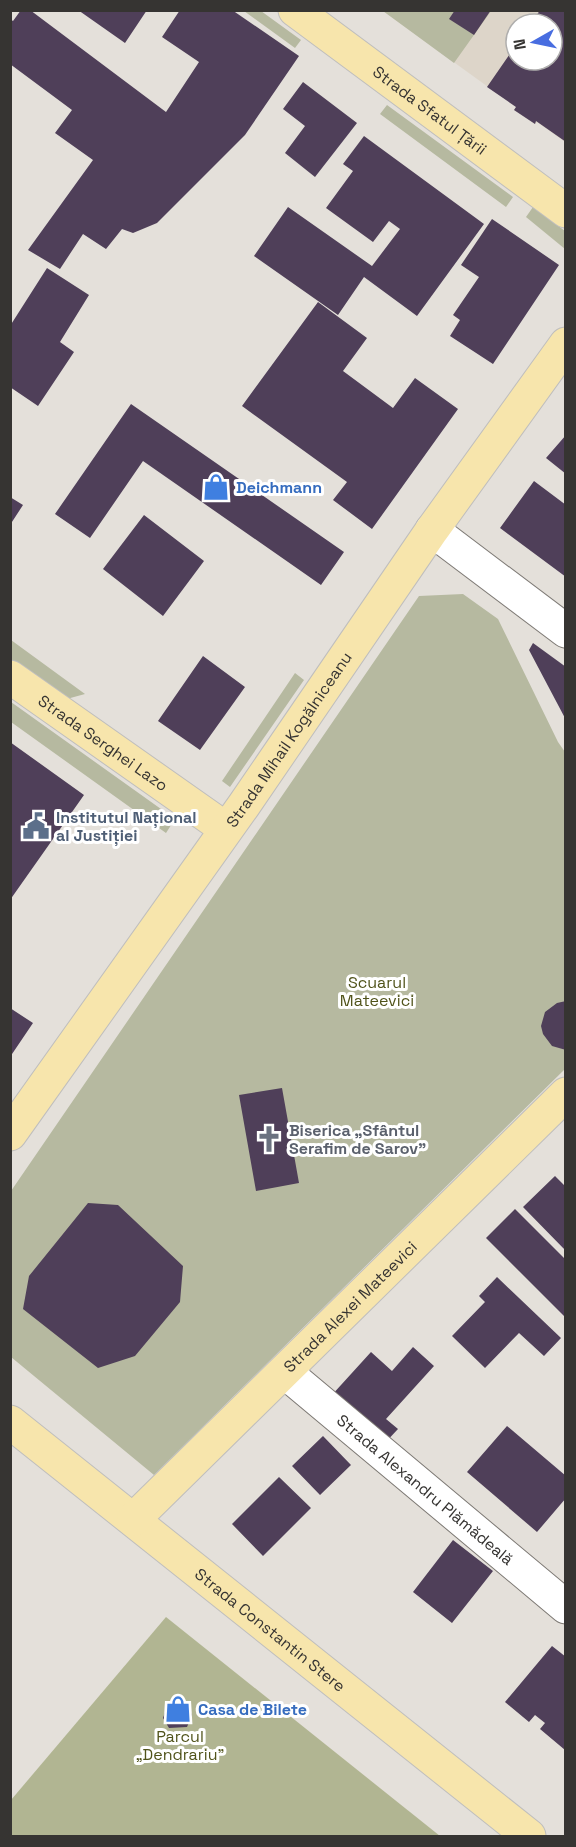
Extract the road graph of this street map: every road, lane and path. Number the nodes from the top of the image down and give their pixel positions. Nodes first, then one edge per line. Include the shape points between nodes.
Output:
1 (295, 10) edge
2 (566, 211) edge
3 (566, 344) edge
4 (432, 530) junction
5 (566, 631) edge
6 (10, 677) edge
7 (226, 829) junction
8 (566, 1094) edge
9 (10, 1134) edge
10 (285, 1372) junction
11 (10, 1422) edge
12 (134, 1519) junction
13 (566, 1607) edge
14 (530, 1836) edge

1 - 2 main road, Strada Sfatul Țării
3 - 4 main road, Strada Mihail Kogălniceanu
4 - 5 street
4 - 7 main road, Strada Mihail Kogălniceanu
6 - 7 main road, Strada Serghei Lazo
7 - 9 main road, Strada Mihail Kogălniceanu
8 - 10 main road, Strada Alexei Mateevici
10 - 12 main road, Strada Alexei Mateevici
10 - 13 street, Strada Alexandru Plămădeală
11 - 12 main road, Strada Constantin Stere
12 - 14 main road, Strada Constantin Stere

